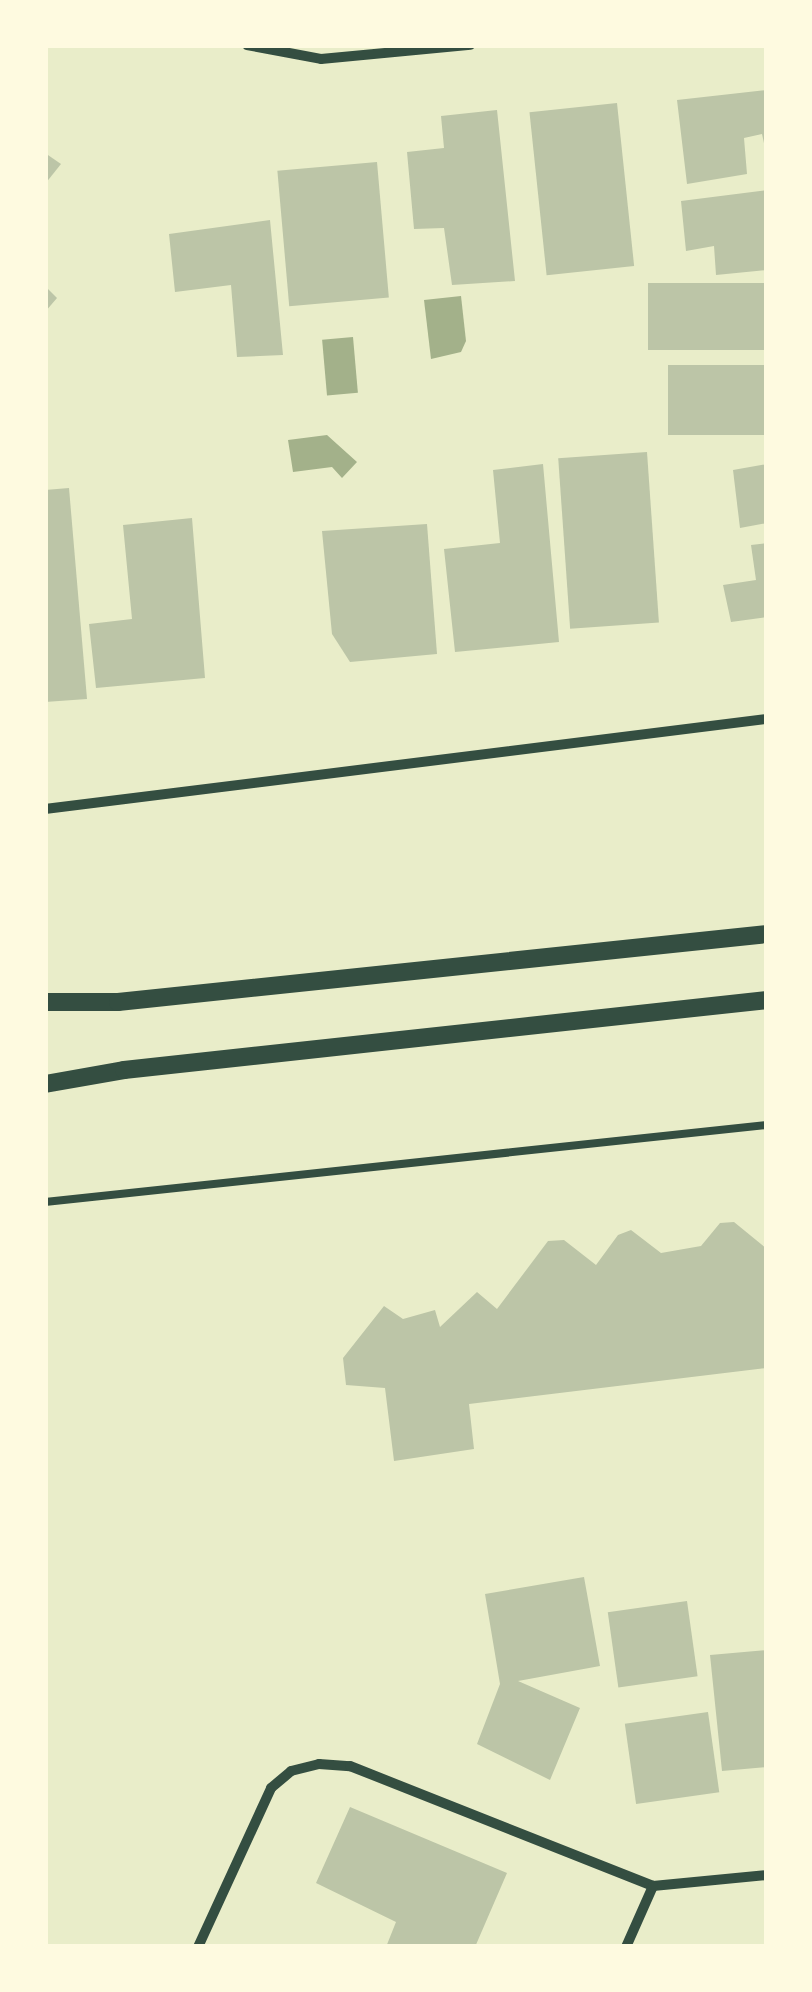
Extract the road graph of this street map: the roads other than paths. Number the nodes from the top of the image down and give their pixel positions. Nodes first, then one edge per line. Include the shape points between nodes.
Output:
1 (247, 45) edge
2 (470, 45) edge
3 (767, 719) edge
4 (45, 809) edge
5 (767, 934) edge
6 (767, 1000) edge
7 (45, 1002) edge
8 (45, 1084) edge
9 (767, 1126) edge
10 (45, 1202) edge
11 (767, 1875) edge
12 (653, 1886) junction
13 (198, 1947) edge
14 (626, 1947) edge

1 - 2 street via 321,59
3 - 4 street
5 - 7 street via 118,1002
6 - 8 street
9 - 10 lane
11 - 12 street
12 - 13 street via 350,1766 320,1764 292,1771 271,1788
12 - 14 street

